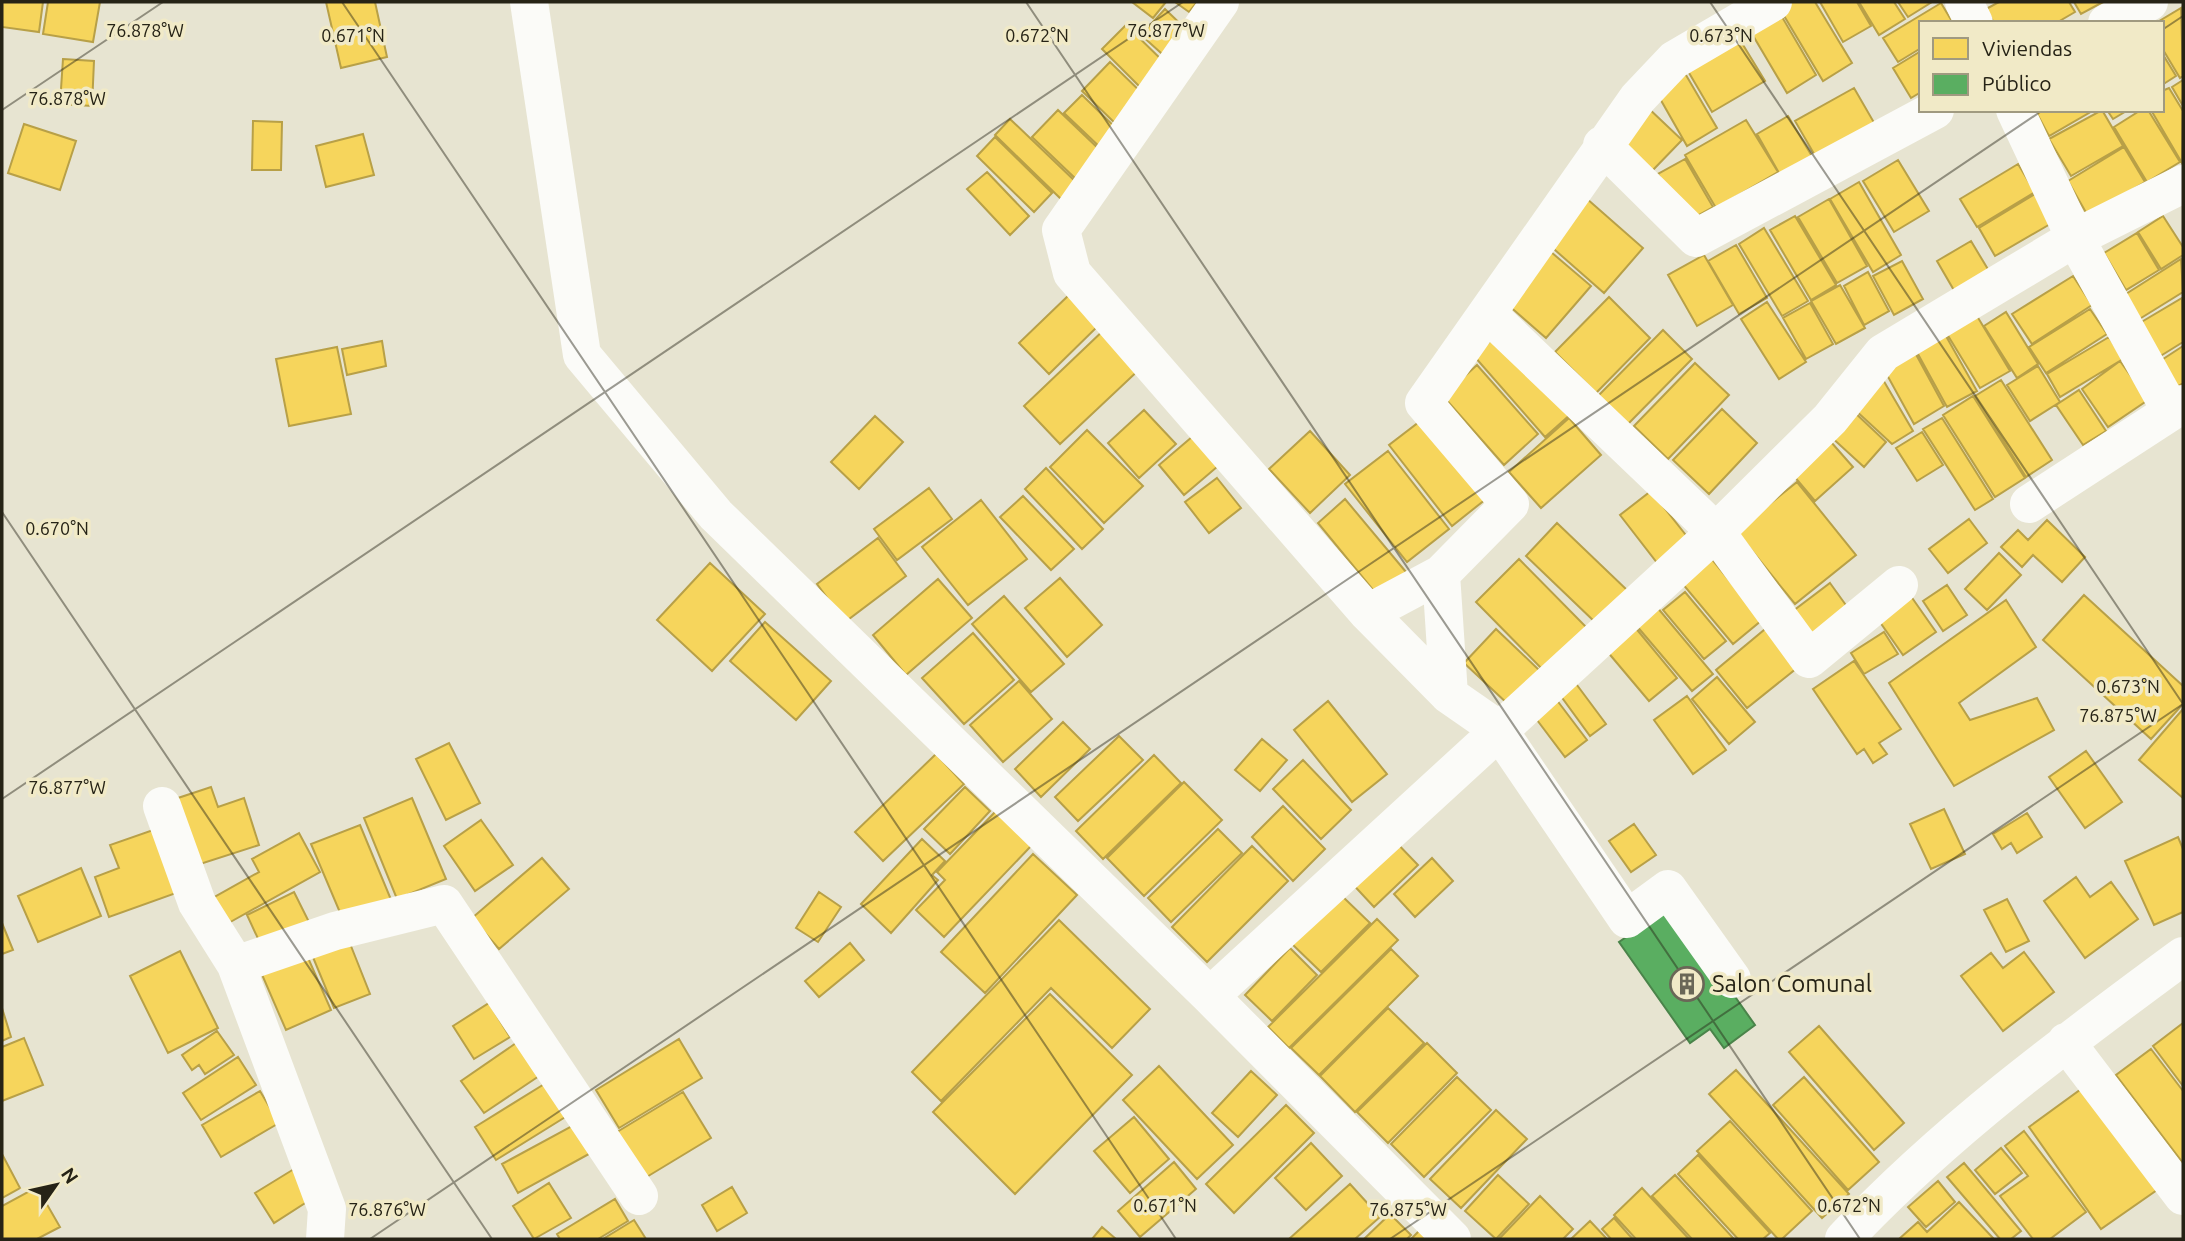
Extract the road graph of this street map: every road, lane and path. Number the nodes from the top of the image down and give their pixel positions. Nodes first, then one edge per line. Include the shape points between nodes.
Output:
1 (529, 2) edge
2 (1220, 2) edge
3 (1773, 2) edge
4 (1964, 2) edge
5 (2149, 2) edge
6 (1973, 21) edge
7 (2111, 21) edge
8 (1931, 112) edge
9 (2016, 112) edge
10 (1602, 145) junction
11 (2183, 184) edge
12 (2075, 238) junction
13 (1489, 314) junction
14 (2177, 407) edge
15 (2029, 504) dead end
16 (1716, 532) junction
17 (1441, 574) junction
18 (1899, 585) dead end
19 (1368, 613) junction
20 (1449, 695) junction
21 (1499, 729) junction
22 (162, 806) dead end
23 (2183, 957) edge
24 (236, 965) junction
25 (1732, 979) dead end
26 (1210, 996) junction
27 (2066, 1042) junction
28 (639, 1196) dead end
29 (2183, 1196) edge
30 (325, 1239) edge
31 (1452, 1239) edge
32 (1844, 1239) edge

1 - 26 street via 582,355 716,515
2 - 19 street via 1061,230 1072,273
3 - 10 street via 1674,60
4 - 6 street
5 - 7 street
8 - 10 street via 1696,238
9 - 12 street
10 - 13 street
11 - 12 street
12 - 14 street
12 - 16 street via 1883,353 1830,419
13 - 16 street
13 - 17 street via 1423,403 1510,504
14 - 15 street
16 - 18 street via 1809,659
16 - 21 street
17 - 19 street
17 - 20 street
19 - 20 street
20 - 21 street
21 - 25 street via 1627,919 1668,890
21 - 26 street
22 - 24 street via 197,903
23 - 27 street
24 - 28 street via 335,931 444,904
24 - 30 street via 327,1209
26 - 31 street
27 - 29 street
27 - 32 street via 1890,1190

